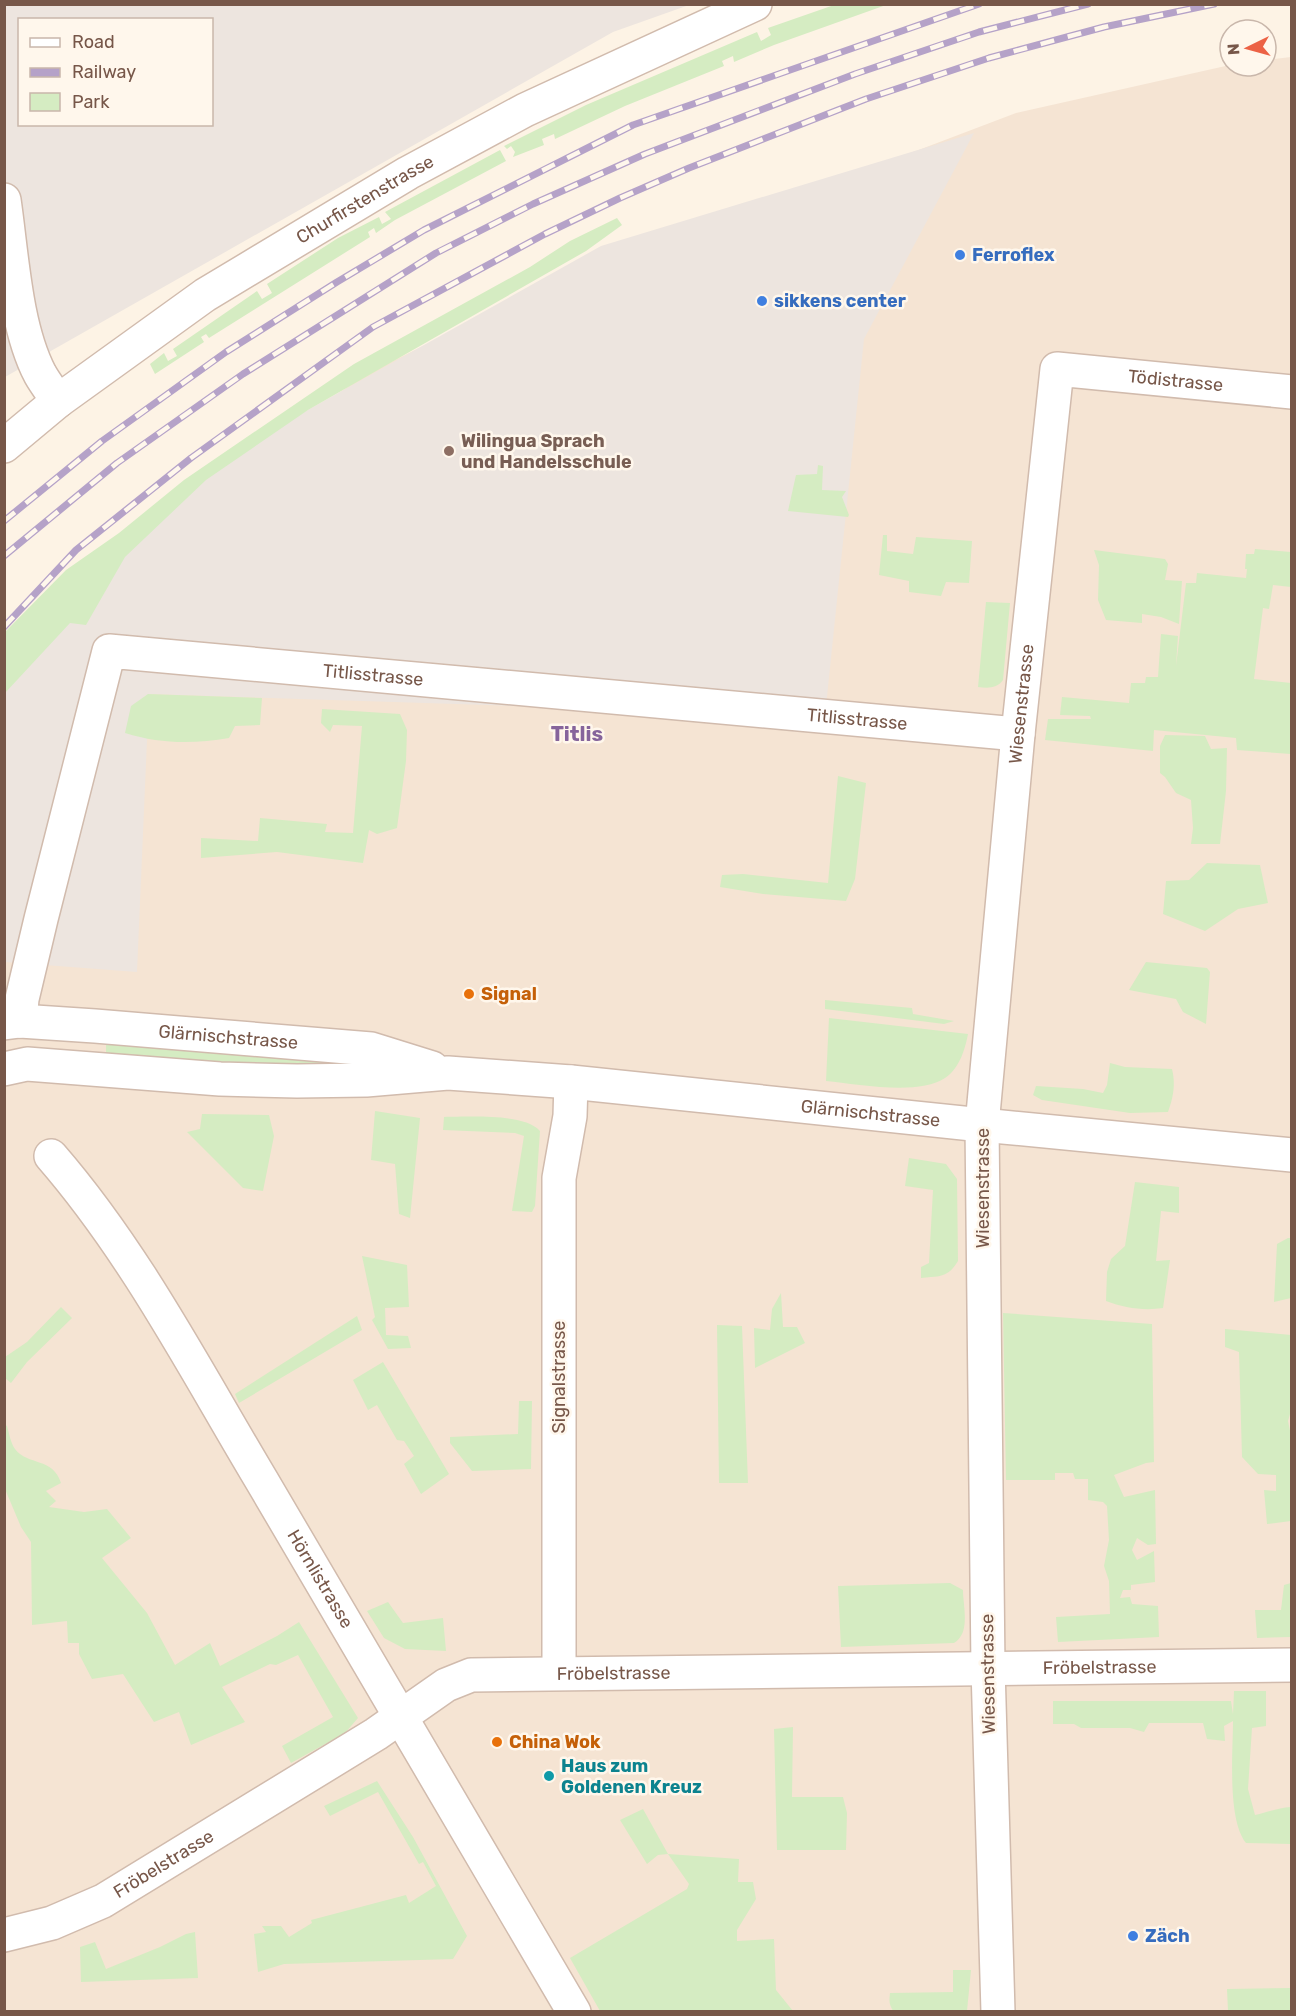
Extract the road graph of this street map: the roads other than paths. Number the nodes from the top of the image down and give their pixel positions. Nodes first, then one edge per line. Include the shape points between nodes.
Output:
1 (755, 4) edge
2 (4, 200) edge
3 (1057, 369) joint
4 (1292, 392) edge
5 (58, 401) junction
6 (4, 446) edge
7 (1018, 734) junction
8 (12, 1022) edge
9 (4, 1069) edge
10 (448, 1073) junction
11 (571, 1082) junction
12 (982, 1125) junction
13 (1292, 1155) edge
14 (51, 1156) dead end
15 (1292, 1665) edge
16 (988, 1668) junction
17 (559, 1673) junction
18 (402, 1715) junction
19 (4, 1935) edge
20 (574, 2012) edge
21 (998, 2012) edge

1 - 5 street, Churfirstenstrasse via 525,110 408,173 205,295
2 - 5 street via 20,311 40,373
3 - 4 street, Tödistrasse
3 - 7 street, Wiesenstrasse
5 - 6 street, Churfirstenstrasse
7 - 8 street, Titlisstrasse via 110,651 22,999
7 - 12 street, Wiesenstrasse
8 - 10 street, Glärnischstrasse via 371,1049
9 - 10 street, Glärnischstrasse via 27,1064 297,1081
10 - 11 street, Glärnischstrasse
11 - 12 street, Glärnischstrasse
11 - 17 street, Signalstrasse via 570,1116 559,1178
12 - 13 street, Glärnischstrasse
12 - 16 street, Wiesenstrasse
14 - 18 street, Hörnlistrasse via 82,1191 140,1276
15 - 16 street, Fröbelstrasse
16 - 17 street, Fröbelstrasse
16 - 21 street, Wiesenstrasse
17 - 18 street, Fröbelstrasse via 471,1675 446,1685
18 - 19 street, Fröbelstrasse via 103,1901 51,1923
18 - 20 street, Hörnlistrasse

